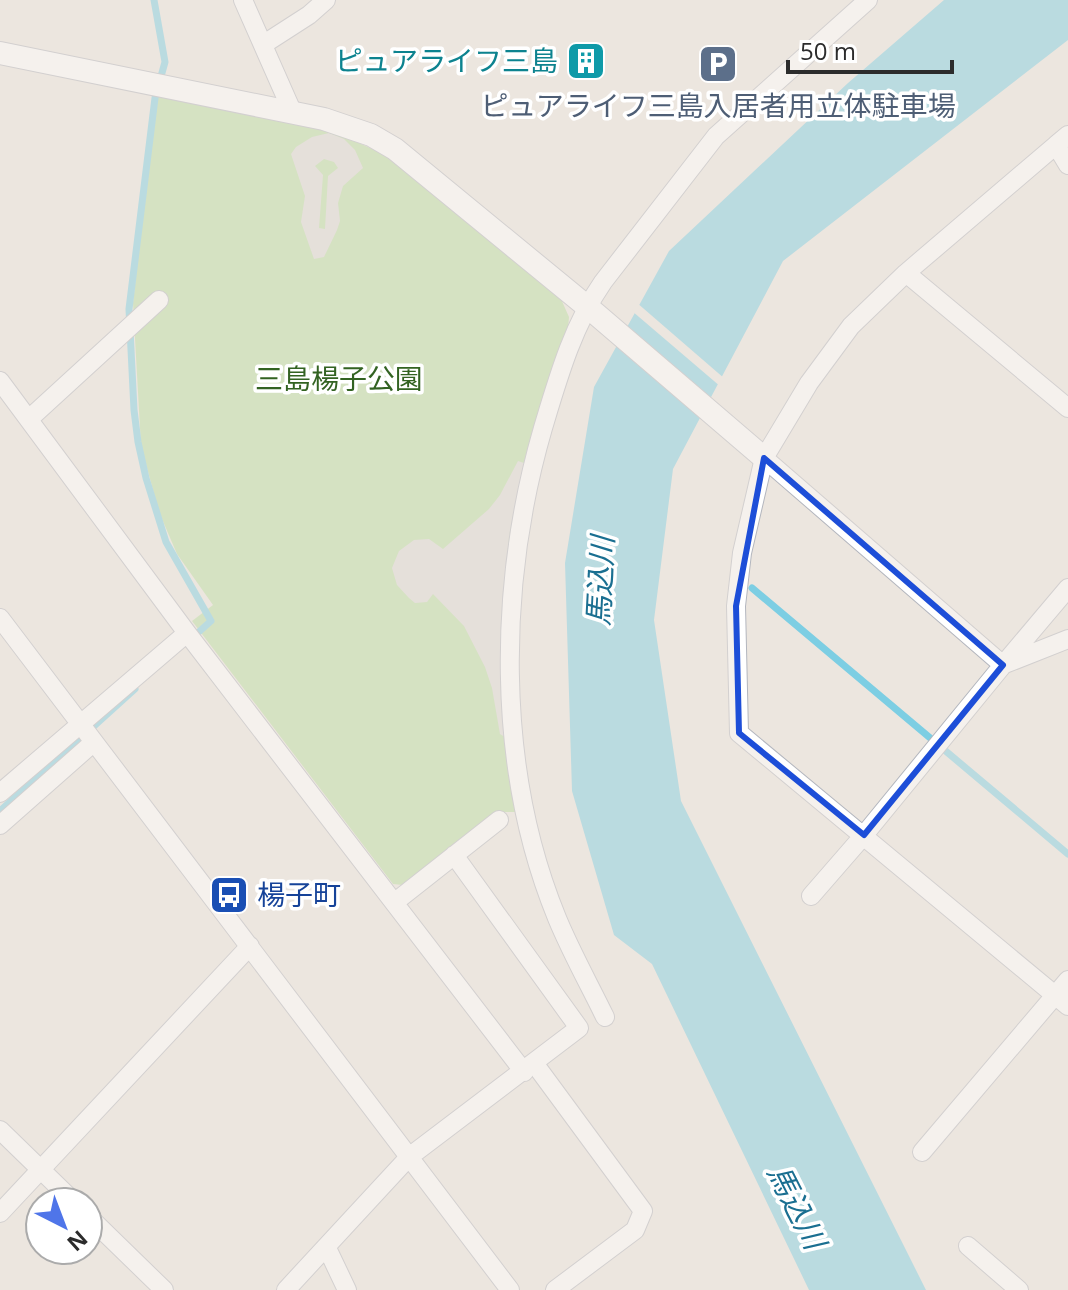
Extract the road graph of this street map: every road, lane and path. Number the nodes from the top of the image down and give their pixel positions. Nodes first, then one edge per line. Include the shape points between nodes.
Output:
1 (243, 0) edge
2 (326, 0) edge
3 (868, 0) edge
4 (264, 44) junction
5 (0, 53) edge
6 (292, 111) junction
7 (1062, 140) edge
8 (1068, 165) edge
9 (906, 273) junction
10 (159, 300) dead end
11 (591, 311) junction
12 (0, 381) edge
13 (1068, 408) edge
14 (29, 419) junction
15 (756, 451) junction
16 (1068, 588) edge
17 (0, 618) edge
18 (187, 633) junction
19 (1068, 639) edge
20 (1003, 665) junction
21 (80, 724) junction
22 (94, 742) junction
23 (0, 793) edge
24 (499, 820) dead end
25 (0, 825) edge
26 (864, 835) junction
27 (454, 855) junction
28 (811, 896) dead end
29 (395, 902) junction
30 (250, 946) junction
31 (1068, 980) edge
32 (1061, 1001) edge
33 (605, 1017) dead end
34 (529, 1068) junction
35 (0, 1130) edge
36 (922, 1152) dead end
37 (409, 1157) junction
38 (40, 1169) junction
39 (58, 1186) edge
40 (0, 1213) edge
41 (104, 1232) edge
42 (968, 1246) dead end
43 (327, 1248) junction
44 (164, 1290) edge
45 (286, 1290) edge
46 (347, 1290) edge
47 (510, 1290) edge
48 (555, 1290) edge
49 (1019, 1290) edge

1 - 4 street
2 - 4 street
3 - 11 street via 716,136
4 - 6 street
5 - 6 street
6 - 11 street via 371,135 395,149
7 - 8 street
7 - 9 street
9 - 13 street
9 - 15 street via 851,326
10 - 14 street
11 - 15 street
11 - 33 street via 551,401 528,480 509,656 527,817 557,917
12 - 14 street
14 - 18 street
15 - 20 street
15 - 26 street via 736,606 739,733
16 - 20 street
17 - 21 street
18 - 21 street
18 - 29 street
19 - 20 street
20 - 26 street
21 - 22 street
21 - 23 street
22 - 25 street
22 - 30 street
24 - 27 street
26 - 28 street
26 - 32 street
27 - 29 street
27 - 34 street via 579,1028
29 - 34 street
30 - 37 street
30 - 38 street
31 - 32 street
32 - 36 street
34 - 37 street
34 - 48 street via 643,1211 635,1230
35 - 38 street
37 - 43 street
37 - 47 street
38 - 39 street
38 - 40 street
41 - 44 street
42 - 49 street
43 - 45 street
43 - 46 street

